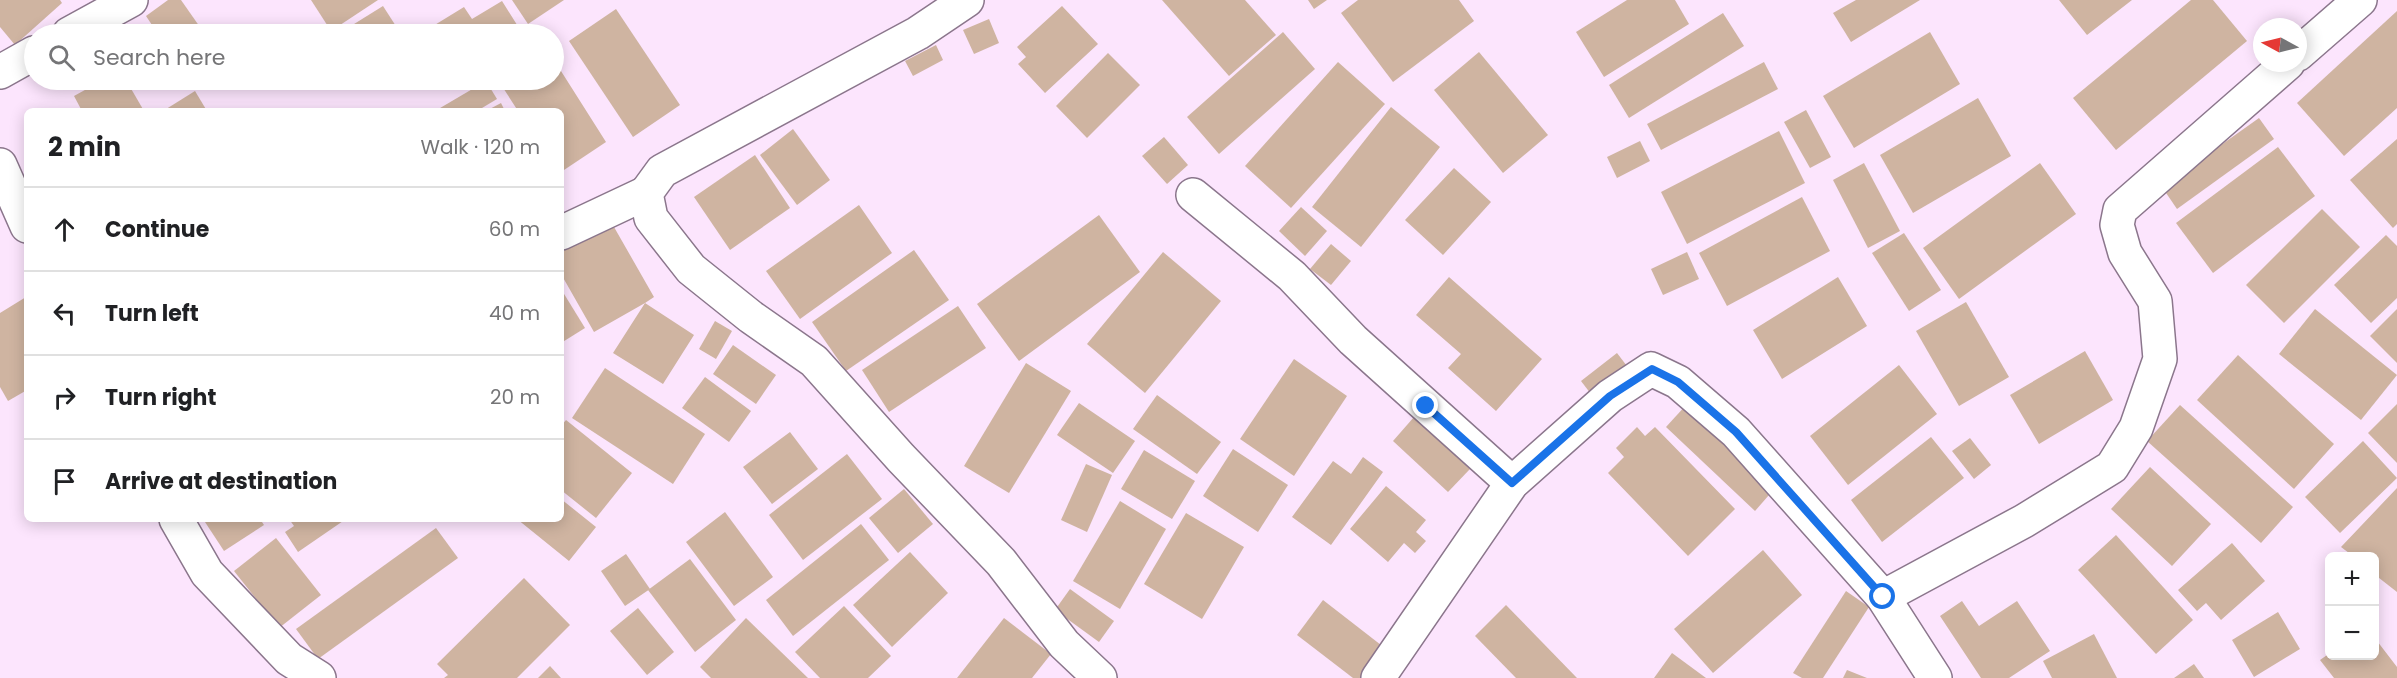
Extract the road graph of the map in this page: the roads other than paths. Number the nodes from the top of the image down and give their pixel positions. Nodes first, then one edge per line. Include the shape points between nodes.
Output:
1 (131, 0) edge
2 (967, 0) edge
3 (2360, 0) edge
4 (87, 24) edge
5 (2307, 46) edge
6 (24, 59) edge
7 (0, 72) edge
8 (2278, 72) edge
9 (0, 165) edge
10 (645, 193) junction
11 (1193, 195) dead end
12 (24, 219) edge
13 (564, 232) edge
14 (1512, 483) junction
15 (178, 522) edge
16 (1883, 597) junction
17 (319, 678) edge
18 (1100, 678) edge
19 (1378, 678) edge
20 (1935, 678) edge

1 - 4 street
2 - 10 street via 918,33 662,171
3 - 5 street
6 - 7 street
8 - 16 street via 2120,210 2117,225 2125,253 2156,301 2160,359 2136,428 2112,467 2024,521
9 - 12 street
10 - 13 street
10 - 18 street via 651,218 691,269 814,361 1001,562 1064,644
11 - 14 street via 1292,276 1353,340
14 - 16 street via 1610,396 1652,369 1678,382 1736,432
14 - 19 street
15 - 17 street via 207,573 289,659
16 - 20 street

